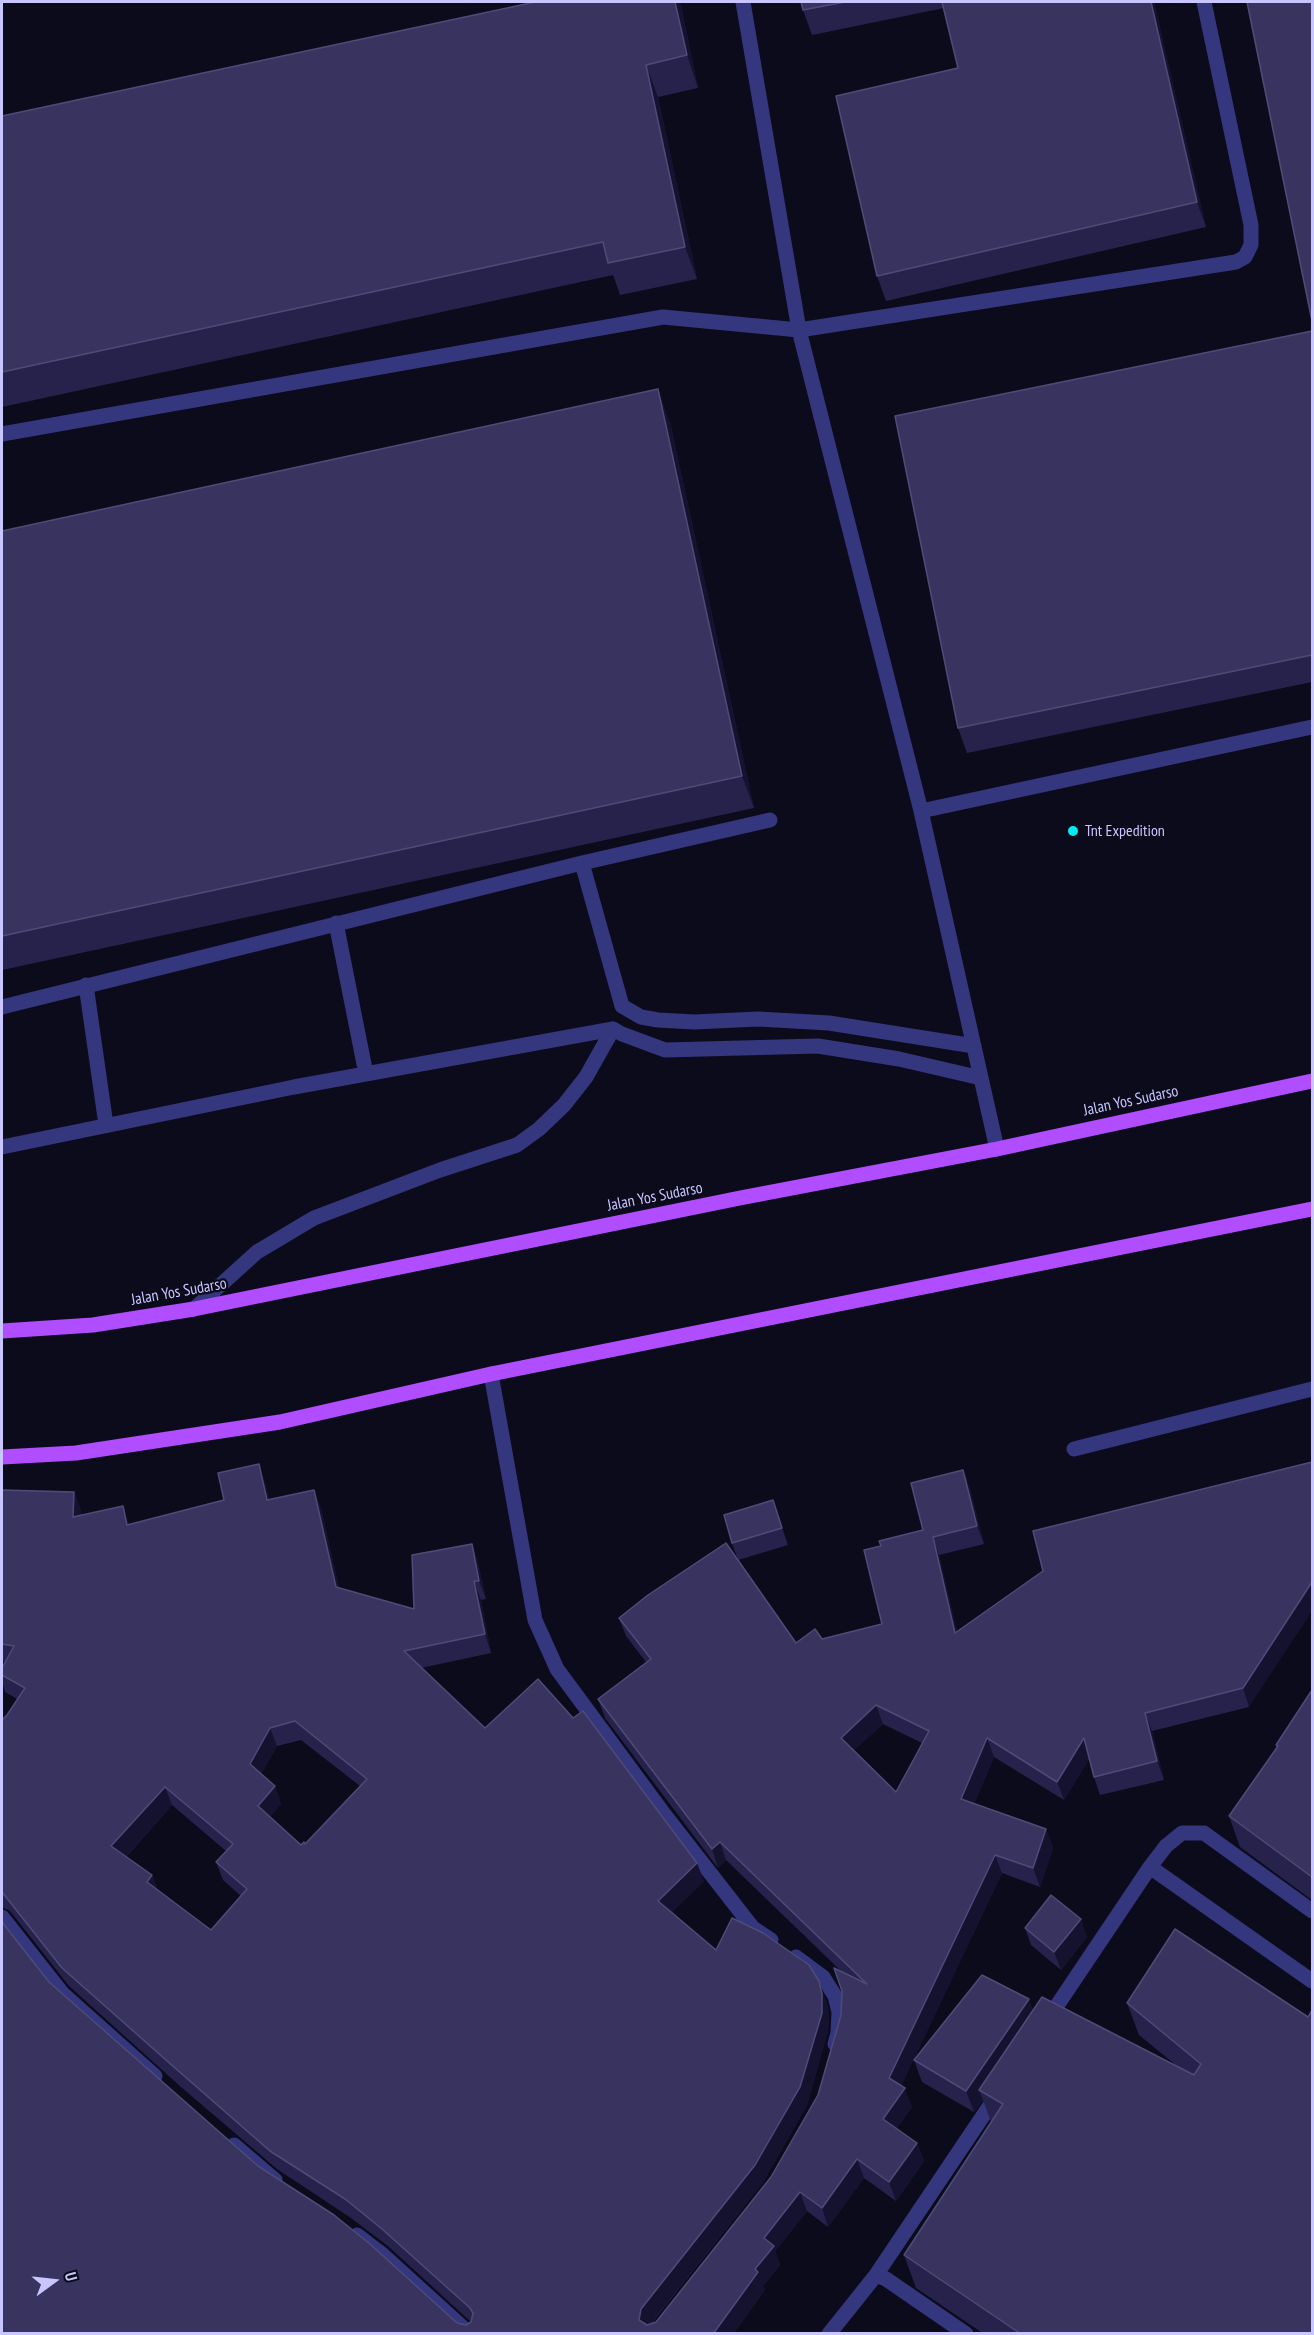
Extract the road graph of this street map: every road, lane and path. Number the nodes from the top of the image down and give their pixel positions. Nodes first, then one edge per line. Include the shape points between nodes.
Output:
1 (743, 2) edge
2 (1204, 2) edge
3 (799, 330) junction
4 (2, 434) edge
5 (1312, 727) edge
6 (921, 811) junction
7 (770, 820) dead end
8 (582, 862) junction
9 (336, 923) junction
10 (86, 985) junction
11 (2, 1006) edge
12 (613, 1029) junction
13 (974, 1046) junction
14 (366, 1074) junction
15 (981, 1078) junction
16 (1312, 1081) edge
17 (106, 1125) junction
18 (2, 1147) edge
19 (997, 1149) junction
20 (1312, 1209) edge
21 (194, 1309) junction
22 (2, 1330) edge
23 (491, 1374) junction
24 (1312, 1389) edge
25 (1074, 1449) dead end
26 (2, 1457) edge
27 (1150, 1867) junction
28 (1312, 1911) edge
29 (2, 1917) edge
30 (1312, 1981) edge
31 (1037, 2036) edge
32 (832, 2055) edge
33 (1003, 2086) edge
34 (166, 2087) edge
35 (218, 2132) edge
36 (290, 2189) edge
37 (346, 2226) edge
38 (876, 2275) junction
39 (470, 2334) edge
40 (829, 2334) edge
41 (966, 2334) edge

1 - 3 street
2 - 3 street via 1251,225 1251,245 1245,257 1223,266
3 - 4 street via 663,317
3 - 6 street
5 - 6 street
6 - 13 street
7 - 8 street
8 - 9 street
8 - 13 street via 622,1006 641,1017 694,1022 758,1019 829,1023
9 - 10 street
9 - 14 street
10 - 11 street
10 - 17 street
12 - 14 street
12 - 15 street via 665,1050 818,1046
12 - 21 street via 586,1077 564,1105 517,1145 314,1218 257,1252
13 - 15 street
14 - 17 street
15 - 19 street
16 - 19 main road, Jalan Yos Sudarso
17 - 18 street
19 - 21 main road, Jalan Yos Sudarso
20 - 23 main road
21 - 22 main road, Jalan Yos Sudarso via 93,1325
23 - 26 main road via 280,1422 76,1453
23 - 32 street via 535,1620 557,1669 753,1928 823,1977 836,1996 838,2012
24 - 25 street
27 - 28 street via 1182,1833 1204,1833
27 - 30 street
27 - 31 street
29 - 34 street via 62,1993
33 - 38 street
35 - 36 street
37 - 39 street
38 - 40 street
38 - 41 street

